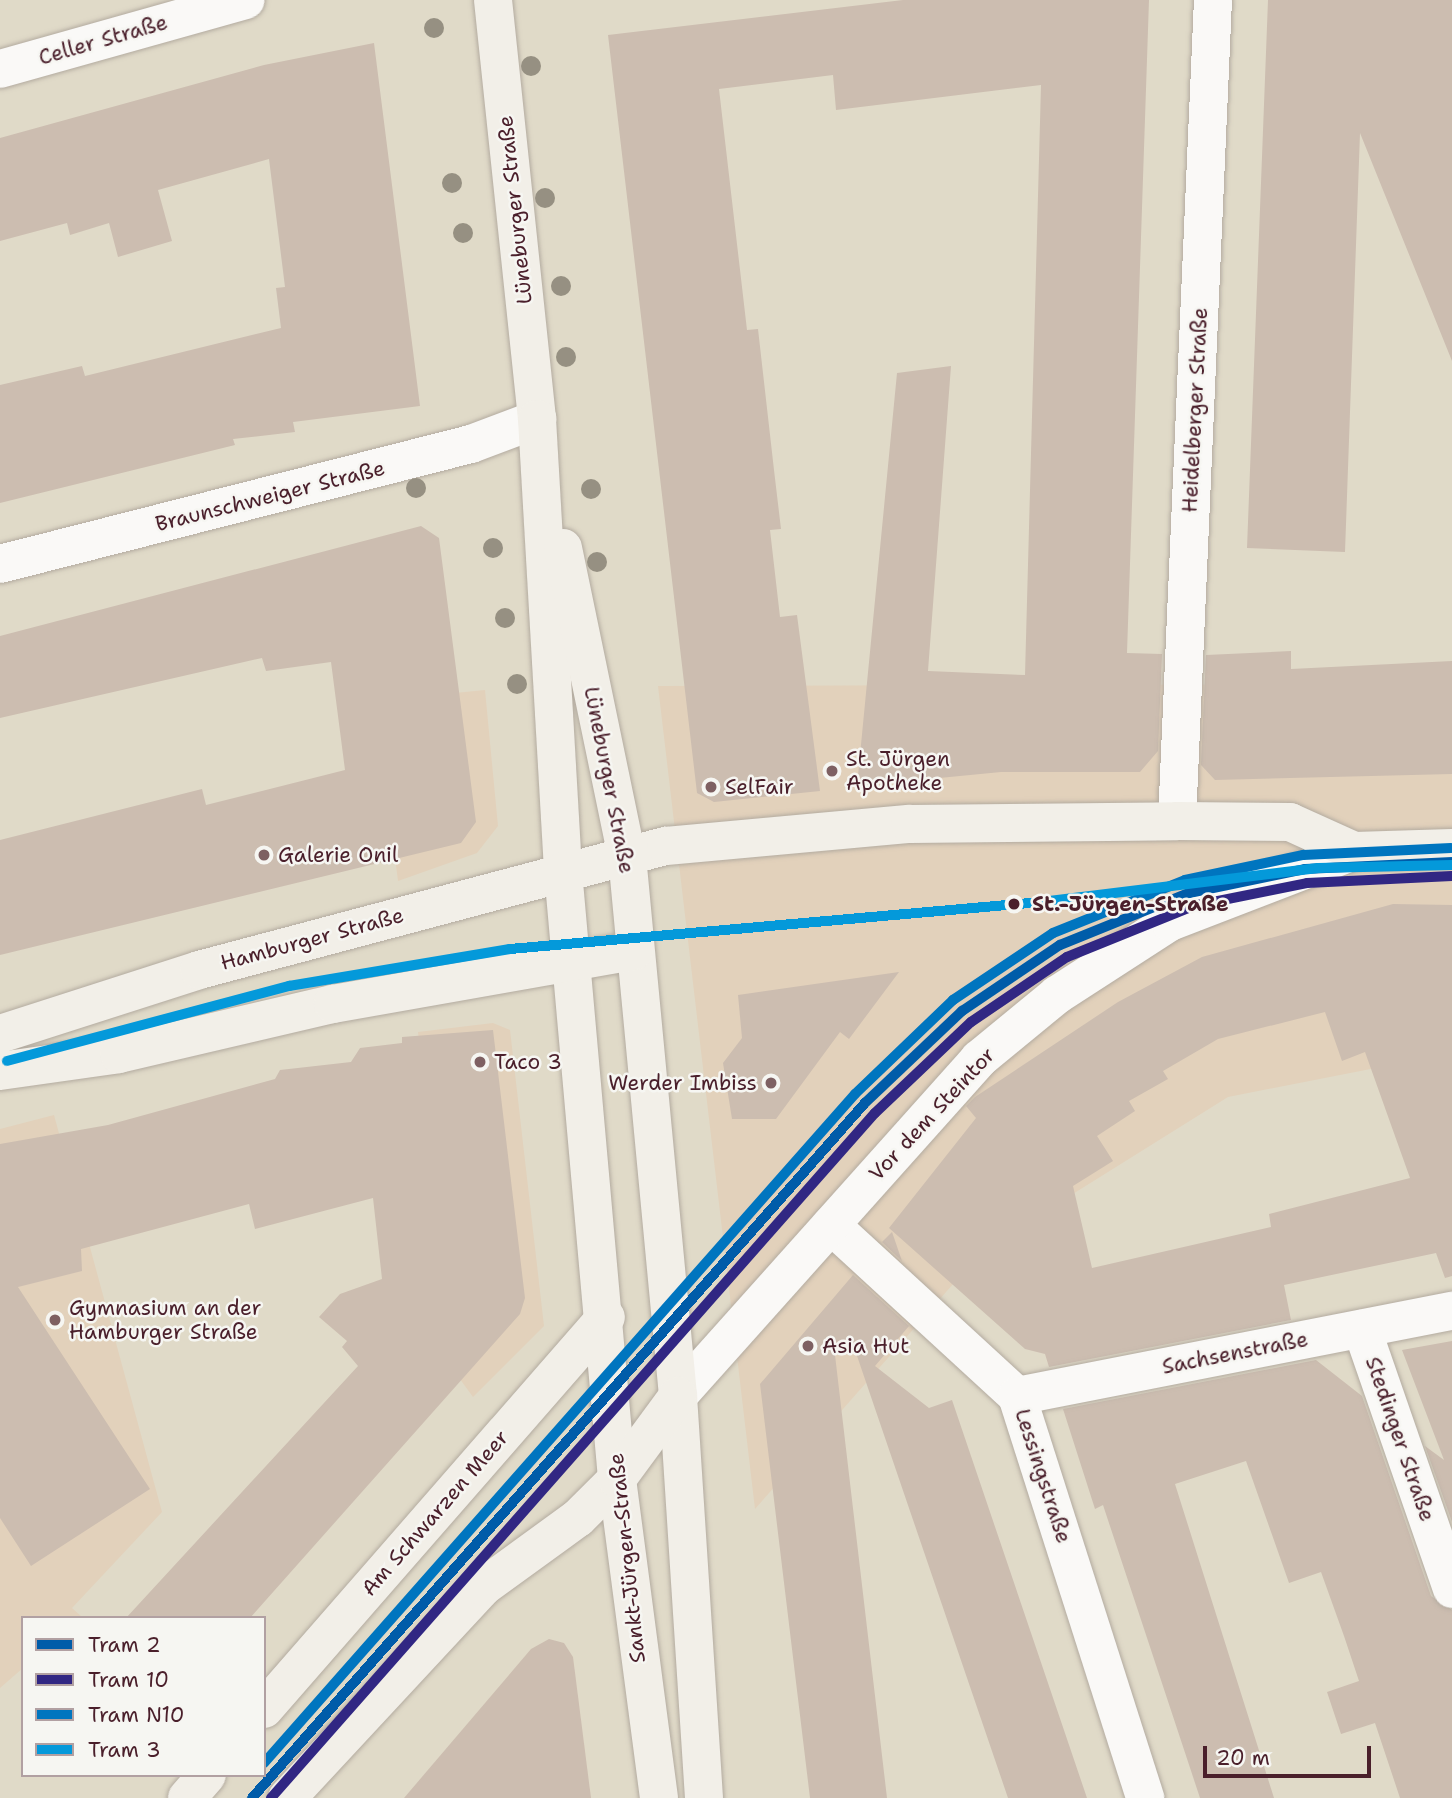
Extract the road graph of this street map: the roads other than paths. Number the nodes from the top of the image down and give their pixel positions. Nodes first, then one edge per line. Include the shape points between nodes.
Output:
1 (246, 0) edge
2 (493, 0) edge
3 (1213, 0) edge
4 (0, 68) edge
5 (537, 419) junction
6 (0, 564) edge
7 (1177, 821) junction
8 (1452, 848) edge
9 (1354, 850) junction
10 (626, 856) junction
11 (563, 871) junction
12 (634, 951) junction
13 (572, 961) junction
14 (0, 1034) edge
15 (0, 1071) edge
16 (831, 1225) junction
17 (1452, 1311) edge
18 (606, 1317) junction
19 (1362, 1329) junction
20 (678, 1396) junction
21 (1017, 1396) junction
22 (617, 1479) junction
23 (1452, 1589) edge
24 (266, 1707) edge
25 (205, 1777) edge
26 (187, 1798) edge
27 (287, 1798) edge
28 (659, 1798) edge
29 (704, 1798) edge
30 (1145, 1798) edge

1 - 4 street, Celler Straße
2 - 5 street, Lüneburger Straße
3 - 7 street, Heidelberger Straße
5 - 6 street, Braunschweiger Straße via 471,444
5 - 10 street, Lüneburger Straße
5 - 11 street, Lüneburger Straße
7 - 9 street, Vor dem Steintor via 1290,822
7 - 10 street, Vor dem Steintor via 910,824 689,843
8 - 9 street, Vor dem Steintor
9 - 16 street, Vor dem Steintor via 1170,922 1057,995 979,1059
10 - 11 street, Hamburger Straße
10 - 12 street, Lüneburger Straße
11 - 13 street, Lüneburger Straße
11 - 14 street, Hamburger Straße via 199,970
12 - 13 street
12 - 20 street, Lüneburger Straße
13 - 15 street via 333,1003 119,1054
13 - 18 street, Lüneburger Straße
16 - 20 street, Vor dem Steintor
16 - 21 street, Lessingstraße
17 - 19 street, Sachsenstraße
18 - 22 street, Sankt-Jürgen-Straße
18 - 24 street, Am Schwarzen Meer
19 - 21 street, Sachsenstraße
19 - 23 street, Stedinger Straße
20 - 22 street
20 - 29 street
21 - 30 street, Lessingstraße
22 - 27 street via 578,1518 483,1587
22 - 28 street, Sankt-Jürgen-Straße
25 - 26 street

